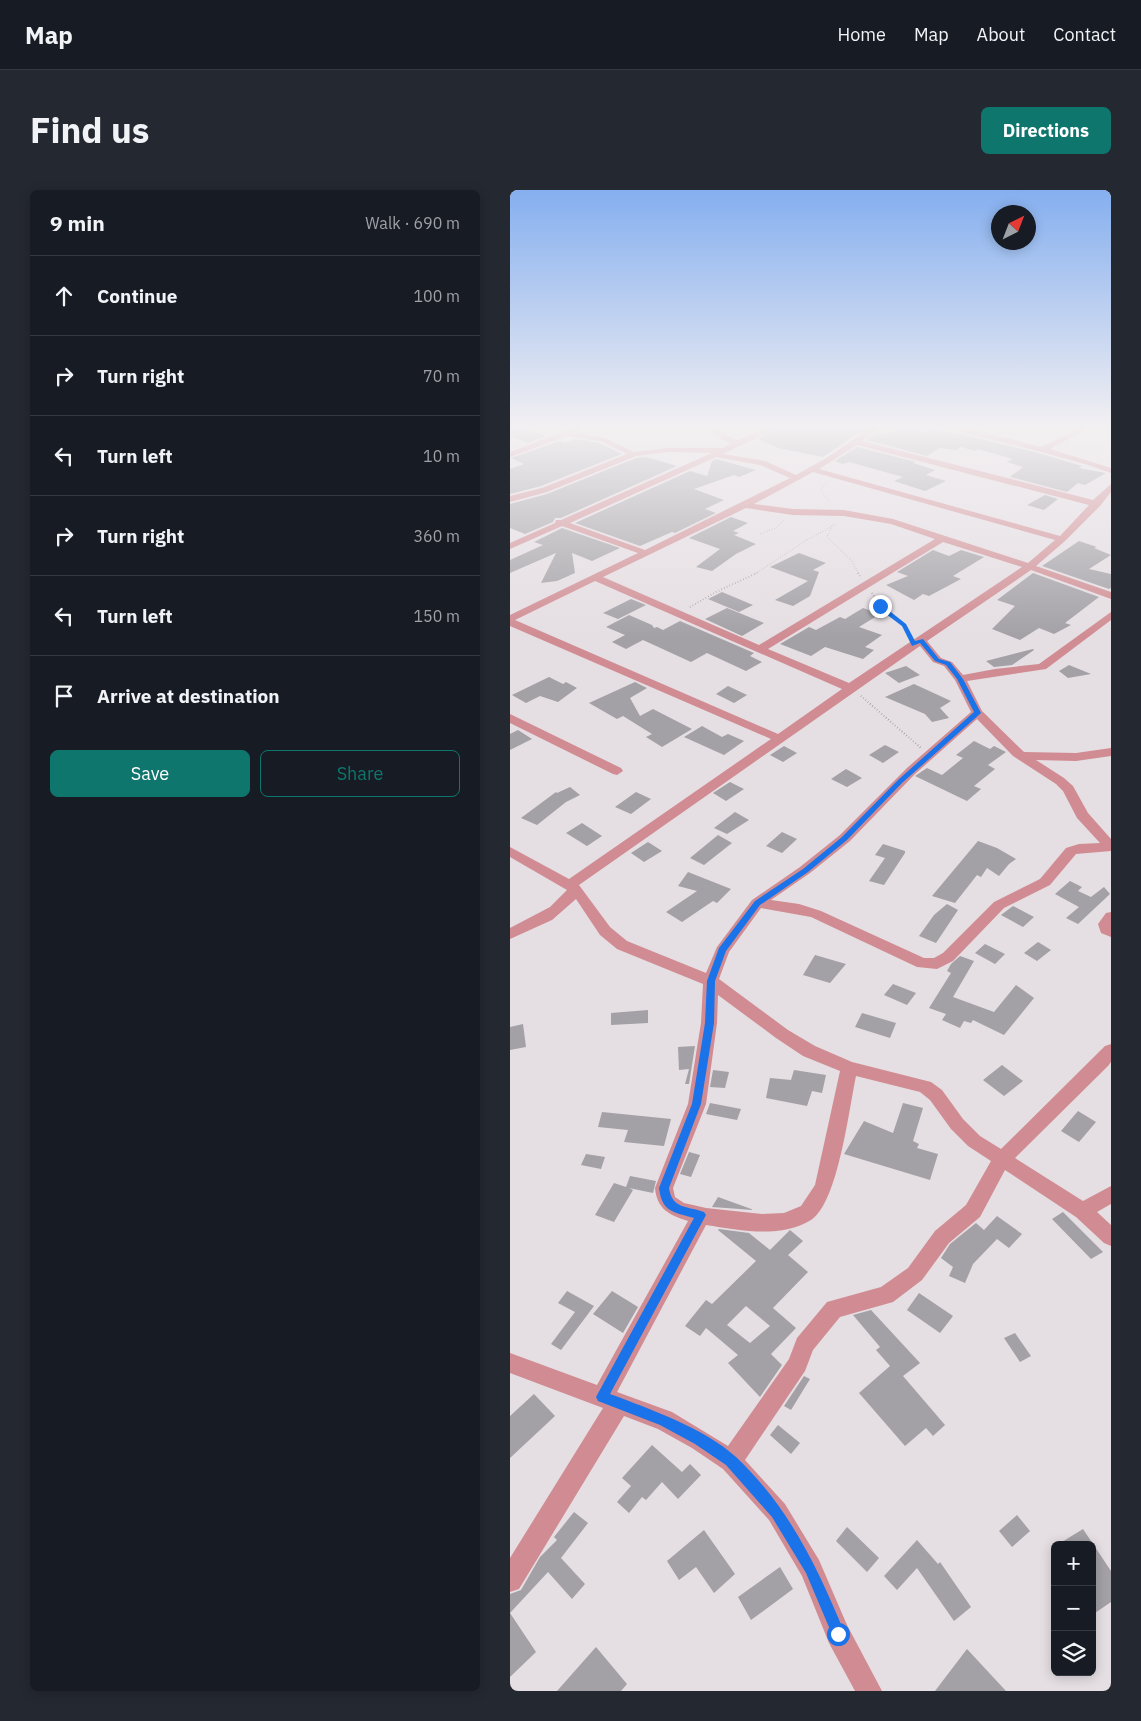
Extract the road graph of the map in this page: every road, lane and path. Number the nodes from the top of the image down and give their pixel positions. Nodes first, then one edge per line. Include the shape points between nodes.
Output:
1 (617, 497) edge
2 (760, 497) edge
3 (825, 497) edge
4 (910, 497) edge
5 (1070, 497) edge
6 (1103, 497) edge
7 (1097, 504) junction
8 (745, 505) junction
9 (798, 512) junction
10 (832, 513) junction
11 (559, 522) junction
12 (839, 523) dead end
13 (832, 526) junction
14 (760, 534) dead end
15 (942, 539) junction
16 (1062, 539) junction
17 (510, 546) edge
18 (646, 553) junction
19 (1029, 568) junction
20 (594, 578) junction
21 (865, 586) junction
22 (1111, 596) edge
23 (677, 614) junction
24 (1111, 615) edge
25 (510, 621) edge
26 (917, 642) junction
27 (760, 649) junction
28 (960, 679) junction
29 (850, 688) junction
30 (977, 713) junction
31 (510, 718) edge
32 (778, 738) junction
33 (1111, 752) edge
34 (928, 756) junction
35 (1021, 756) junction
36 (617, 771) dead end
37 (1111, 847) edge
38 (510, 851) edge
39 (573, 887) junction
40 (757, 903) junction
41 (1111, 917) edge
42 (1111, 932) edge
43 (510, 934) edge
44 (711, 981) junction
45 (1108, 1059) edge
46 (849, 1068) junction
47 (1002, 1160) junction
48 (1111, 1194) edge
49 (1083, 1211) junction
50 (701, 1215) junction
51 (1111, 1238) edge
52 (510, 1363) edge
53 (611, 1400) junction
54 (731, 1461) junction
55 (510, 1580) edge
56 (869, 1691) edge

1 - 11 street
2 - 8 street
3 - 10 path
4 - 16 street
5 - 7 street
6 - 7 street
7 - 16 street
8 - 9 street
8 - 18 street
9 - 10 street
9 - 14 path via 776,528
10 - 15 street via 893,522
11 - 17 street
11 - 18 street
12 - 13 path
13 - 21 path via 829,540 852,561
13 - 23 path via 752,575
15 - 19 street
15 - 21 street
16 - 19 street
18 - 20 street
19 - 22 street
19 - 26 street
20 - 23 street
20 - 25 street
21 - 26 path via 880,606 904,625
21 - 27 street
23 - 27 street
24 - 28 street via 1042,667
25 - 32 street
26 - 28 street via 937,660 948,664
26 - 29 street
27 - 29 street
28 - 30 street
29 - 32 street
29 - 34 path
30 - 34 street
30 - 35 street
31 - 36 street
32 - 39 street
33 - 35 street via 1076,757
34 - 40 street via 834,848
35 - 37 street via 1068,789 1082,815
37 - 40 street via 1072,851 1045,882 999,905 948,957 936,964 922,963 816,914
38 - 39 street
39 - 43 street via 568,901 560,908
39 - 44 street via 613,939
40 - 44 street via 722,950
41 - 42 street via 1105,924
44 - 46 street via 782,1034 809,1051
44 - 50 street via 707,1041 697,1104 664,1188 666,1200 672,1207
45 - 47 street
46 - 47 street via 925,1088 936,1095 974,1141
46 - 50 street via 824,1186 806,1213 792,1220 772,1223
47 - 49 street
47 - 54 street via 972,1211 942,1237 915,1274 886,1296 834,1309 804,1345 798,1364
48 - 49 street
49 - 51 street
50 - 53 street
52 - 53 street
53 - 54 street via 664,1420
53 - 55 street
54 - 56 street via 776,1512 810,1568 838,1634

